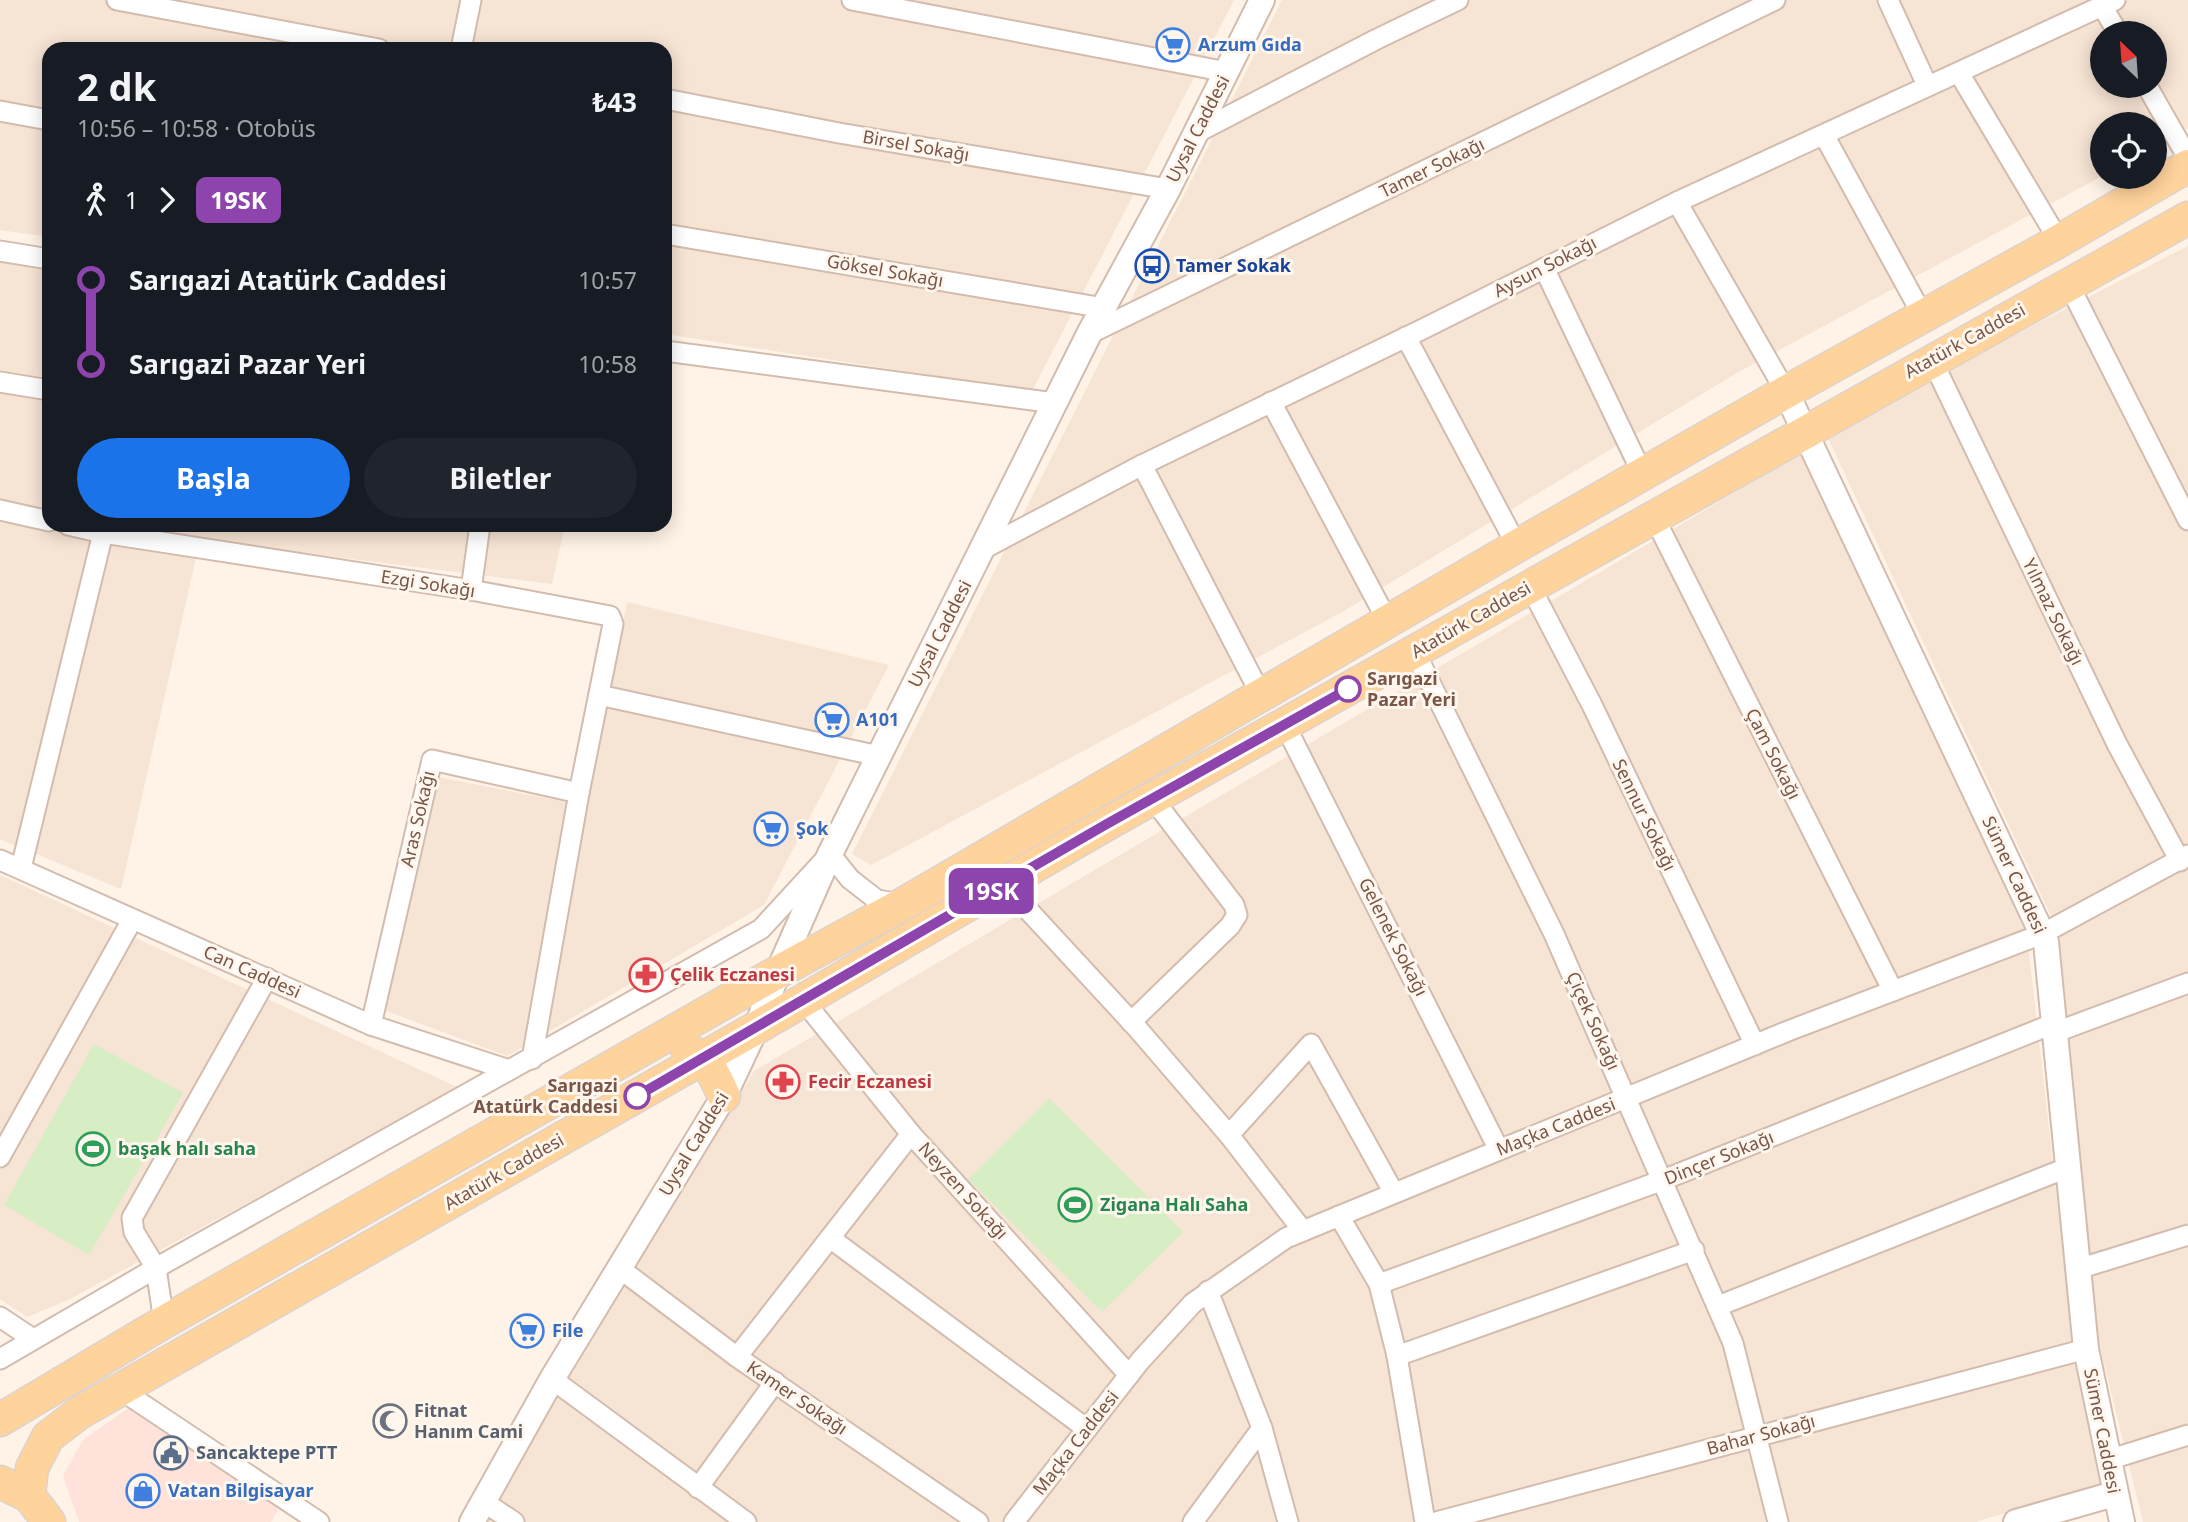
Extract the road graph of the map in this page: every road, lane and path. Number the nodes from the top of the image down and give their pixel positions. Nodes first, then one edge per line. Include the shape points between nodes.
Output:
1 (117, 0) edge
2 (471, 0) edge
3 (852, 0) edge
4 (1262, 0) edge
5 (1458, 0) edge
6 (1775, 0) edge
7 (1888, 0) edge
8 (2108, 3) edge
9 (2114, 21) edge
10 (342, 42) edge
11 (462, 42) edge
12 (1227, 72) junction
13 (1959, 73) junction
14 (1927, 85) junction
15 (2154, 98) edge
16 (672, 100) edge
17 (0, 111) edge
18 (42, 119) edge
19 (1196, 133) junction
20 (1824, 135) junction
21 (2188, 158) edge
22 (2188, 166) edge
23 (1168, 189) junction
24 (1677, 202) junction
25 (2188, 218) edge
26 (672, 235) edge
27 (2059, 241) junction
28 (1, 255) edge
29 (42, 258) edge
30 (1544, 268) junction
31 (2068, 283) junction
32 (1104, 308) junction
33 (1923, 316) junction
34 (1089, 334) junction
35 (1406, 337) junction
36 (672, 352) edge
37 (1932, 360) junction
38 (0, 382) edge
39 (42, 389) edge
40 (1786, 392) junction
41 (1271, 402) junction
42 (1055, 404) junction
43 (1805, 430) junction
44 (1142, 465) junction
45 (1643, 475) junction
46 (0, 510) edge
47 (1654, 517) junction
48 (42, 519) edge
49 (2188, 520) edge
50 (99, 532) edge
51 (479, 532) edge
52 (103, 533) junction
53 (1517, 546) junction
54 (983, 549) junction
55 (1530, 586) junction
56 (471, 590) junction
57 (1388, 622) junction
58 (1415, 652) junction
59 (599, 695) junction
60 (1261, 695) junction
61 (1285, 725) junction
62 (879, 756) junction
63 (579, 793) junction
64 (1153, 799) junction
65 (831, 853) junction
66 (2184, 858) edge
67 (0, 860) edge
68 (22, 869) junction
69 (1004, 884) junction
70 (903, 904) junction
71 (132, 919) junction
72 (2042, 934) junction
73 (778, 971) junction
74 (267, 978) junction
75 (2188, 983) edge
76 (1892, 991) junction
77 (803, 1000) junction
78 (1131, 1023) junction
79 (371, 1025) junction
80 (756, 1028) junction
81 (2056, 1028) junction
82 (658, 1041) junction
83 (1755, 1045) junction
84 (532, 1059) junction
85 (703, 1059) junction
86 (509, 1070) junction
87 (724, 1096) junction
88 (1627, 1098) junction
89 (911, 1134) junction
90 (1229, 1135) junction
91 (1499, 1150) junction
92 (0, 1157) edge
93 (2069, 1167) junction
94 (1663, 1181) junction
95 (1394, 1193) junction
96 (1339, 1216) junction
97 (1303, 1231) junction
98 (2188, 1236) edge
99 (830, 1238) junction
100 (1694, 1250) junction
101 (156, 1268) junction
102 (619, 1268) junction
103 (2078, 1269) junction
104 (1379, 1284) junction
105 (1208, 1292) junction
106 (1718, 1306) junction
107 (0, 1317) edge
108 (164, 1322) junction
109 (33, 1339) junction
110 (2086, 1349) junction
111 (1397, 1356) junction
112 (737, 1357) junction
113 (0, 1359) edge
114 (1129, 1375) junction
115 (552, 1379) junction
116 (775, 1382) junction
117 (121, 1390) junction
118 (0, 1420) edge
119 (1262, 1428) junction
120 (1087, 1429) junction
121 (2188, 1435) edge
122 (1757, 1436) junction
123 (2108, 1460) junction
124 (0, 1482) edge
125 (698, 1488) junction
126 (2114, 1494) junction
127 (29, 1496) junction
128 (478, 1512) edge
129 (48, 1522) edge
130 (318, 1522) edge
131 (514, 1522) edge
132 (746, 1522) edge
133 (978, 1522) edge
134 (1014, 1522) edge
135 (1193, 1522) edge
136 (1288, 1522) edge
137 (1425, 1522) edge
138 (1436, 1522) edge
139 (1778, 1522) edge
140 (2016, 1522) edge
141 (2122, 1522) edge

1 - 10 street
2 - 11 street
3 - 12 street
4 - 12 street, Uysal Caddesi
5 - 19 street
6 - 34 street, Tamer Sokağı
7 - 14 street
8 - 9 street
8 - 13 street, Aysun Sokağı
12 - 19 street, Uysal Caddesi
13 - 14 street, Aysun Sokağı
13 - 27 street
14 - 20 street, Aysun Sokağı
15 - 21 street
16 - 23 street, Birsel Sokağı
17 - 18 street
19 - 23 street, Uysal Caddesi
20 - 24 street, Aysun Sokağı
20 - 33 street
22 - 27 main road
23 - 32 street, Uysal Caddesi
24 - 30 street, Aysun Sokağı
24 - 40 street
25 - 31 main road, Atatürk Caddesi
26 - 32 street, Göksel Sokağı
27 - 33 main road
28 - 29 street
30 - 35 street, Aysun Sokağı
30 - 45 street
31 - 37 main road, Atatürk Caddesi
31 - 49 street
32 - 34 street, Uysal Caddesi
33 - 40 main road
34 - 42 street, Uysal Caddesi
35 - 41 street, Aysun Sokağı
35 - 53 street
36 - 42 street
37 - 43 main road, Atatürk Caddesi
37 - 66 street, Yılmaz Sokağı via 2117,744
38 - 39 street
40 - 43 street, Sümer Caddesi
40 - 45 main road
41 - 44 street, Aysun Sokağı
41 - 57 street
42 - 54 street, Uysal Caddesi
43 - 47 main road, Atatürk Caddesi
43 - 72 street, Sümer Caddesi
44 - 54 street, Aysun Sokağı
44 - 60 street
45 - 53 main road
46 - 48 street
47 - 55 main road, Atatürk Caddesi
47 - 76 street, Çam Sokağı
50 - 52 street, Ezgi Sokağı
51 - 56 street
52 - 56 street, Ezgi Sokağı
52 - 68 street
53 - 57 main road
54 - 62 street, Uysal Caddesi
55 - 58 main road, Atatürk Caddesi
55 - 83 street, Sennur Sokağı
56 - 59 street, Ezgi Sokağı via 610,616 613,624
57 - 60 main road
58 - 61 main road, Atatürk Caddesi
58 - 88 street, Çiçek Sokağı via 1554,934
59 - 62 street
59 - 63 street, Ezgi Sokağı
60 - 70 main road
61 - 64 main road, Atatürk Caddesi
61 - 91 street, Gelenek Sokağı
62 - 65 street, Uysal Caddesi
63 - 79 street, Aras Sokağı via 432,760
63 - 84 street, Ezgi Sokağı
64 - 69 main road, Atatürk Caddesi
64 - 78 street via 1237,915
65 - 70 street via 850,879 877,900
65 - 73 street, Uysal Caddesi
65 - 84 street via 761,929
66 - 72 street, Maçka Caddesi
67 - 68 street, Can Caddesi
68 - 71 street, Can Caddesi
69 - 77 main road, Atatürk Caddesi
69 - 78 street
70 - 73 main road
71 - 74 street, Can Caddesi
71 - 92 street
72 - 76 street, Maçka Caddesi
72 - 81 street, Sümer Caddesi
73 - 80 street, Uysal Caddesi
73 - 82 main road
74 - 79 street, Can Caddesi
74 - 101 street via 132,1218 134,1233
75 - 81 street, Dinçer Sokağı
76 - 83 street, Maçka Caddesi
77 - 80 main road, Atatürk Caddesi
77 - 89 street, Neyzen Sokağı
78 - 90 street
79 - 86 street, Can Caddesi
80 - 85 main road, Atatürk Caddesi
80 - 87 street, Uysal Caddesi
81 - 93 street, Sümer Caddesi
81 - 94 street, Dinçer Sokağı
82 - 85 main road via 690,1050
82 - 108 main road
83 - 88 street, Maçka Caddesi
84 - 86 street
85 - 87 main road
85 - 117 main road, Atatürk Caddesi
86 - 101 street
87 - 102 street, Uysal Caddesi
88 - 91 street, Maçka Caddesi
88 - 94 street, Çiçek Sokağı
89 - 99 street
89 - 114 street, Neyzen Sokağı
90 - 95 street via 1311,1044
90 - 97 street
91 - 95 street, Maçka Caddesi
93 - 103 street, Sümer Caddesi
93 - 106 street
94 - 100 street, Çiçek Sokağı
94 - 104 street, Dinçer Sokağı
95 - 96 street, Maçka Caddesi
96 - 97 street, Maçka Caddesi
96 - 104 street
97 - 105 street, Maçka Caddesi via 1266,1250
98 - 103 street
99 - 112 street
99 - 120 street
100 - 106 street, Çiçek Sokağı
100 - 111 street
101 - 108 street
101 - 109 street
102 - 112 street, Kamer Sokağı
102 - 115 street, Uysal Caddesi
103 - 110 street, Sümer Caddesi
104 - 111 street
105 - 114 street, Maçka Caddesi
105 - 119 street
106 - 122 street, Çiçek Sokağı via 1733,1343
107 - 109 street
108 - 118 main road
109 - 113 street
110 - 122 street, Bahar Sokağı
110 - 123 street, Sümer Caddesi
111 - 137 street
112 - 116 street, Kamer Sokağı
114 - 120 street, Maçka Caddesi
115 - 125 street
115 - 128 street, Uysal Caddesi
116 - 125 street
116 - 133 street, Kamer Sokağı
117 - 127 main road, Atatürk Caddesi via 48,1437 32,1468
117 - 130 street
119 - 135 street
119 - 136 street
120 - 134 street, Maçka Caddesi
121 - 123 street
122 - 138 street, Bahar Sokağı
122 - 139 street, Çiçek Sokağı
123 - 126 street, Sümer Caddesi
124 - 127 main road
125 - 132 street
126 - 140 street
126 - 141 street, Sümer Caddesi
127 - 129 main road
128 - 131 street

